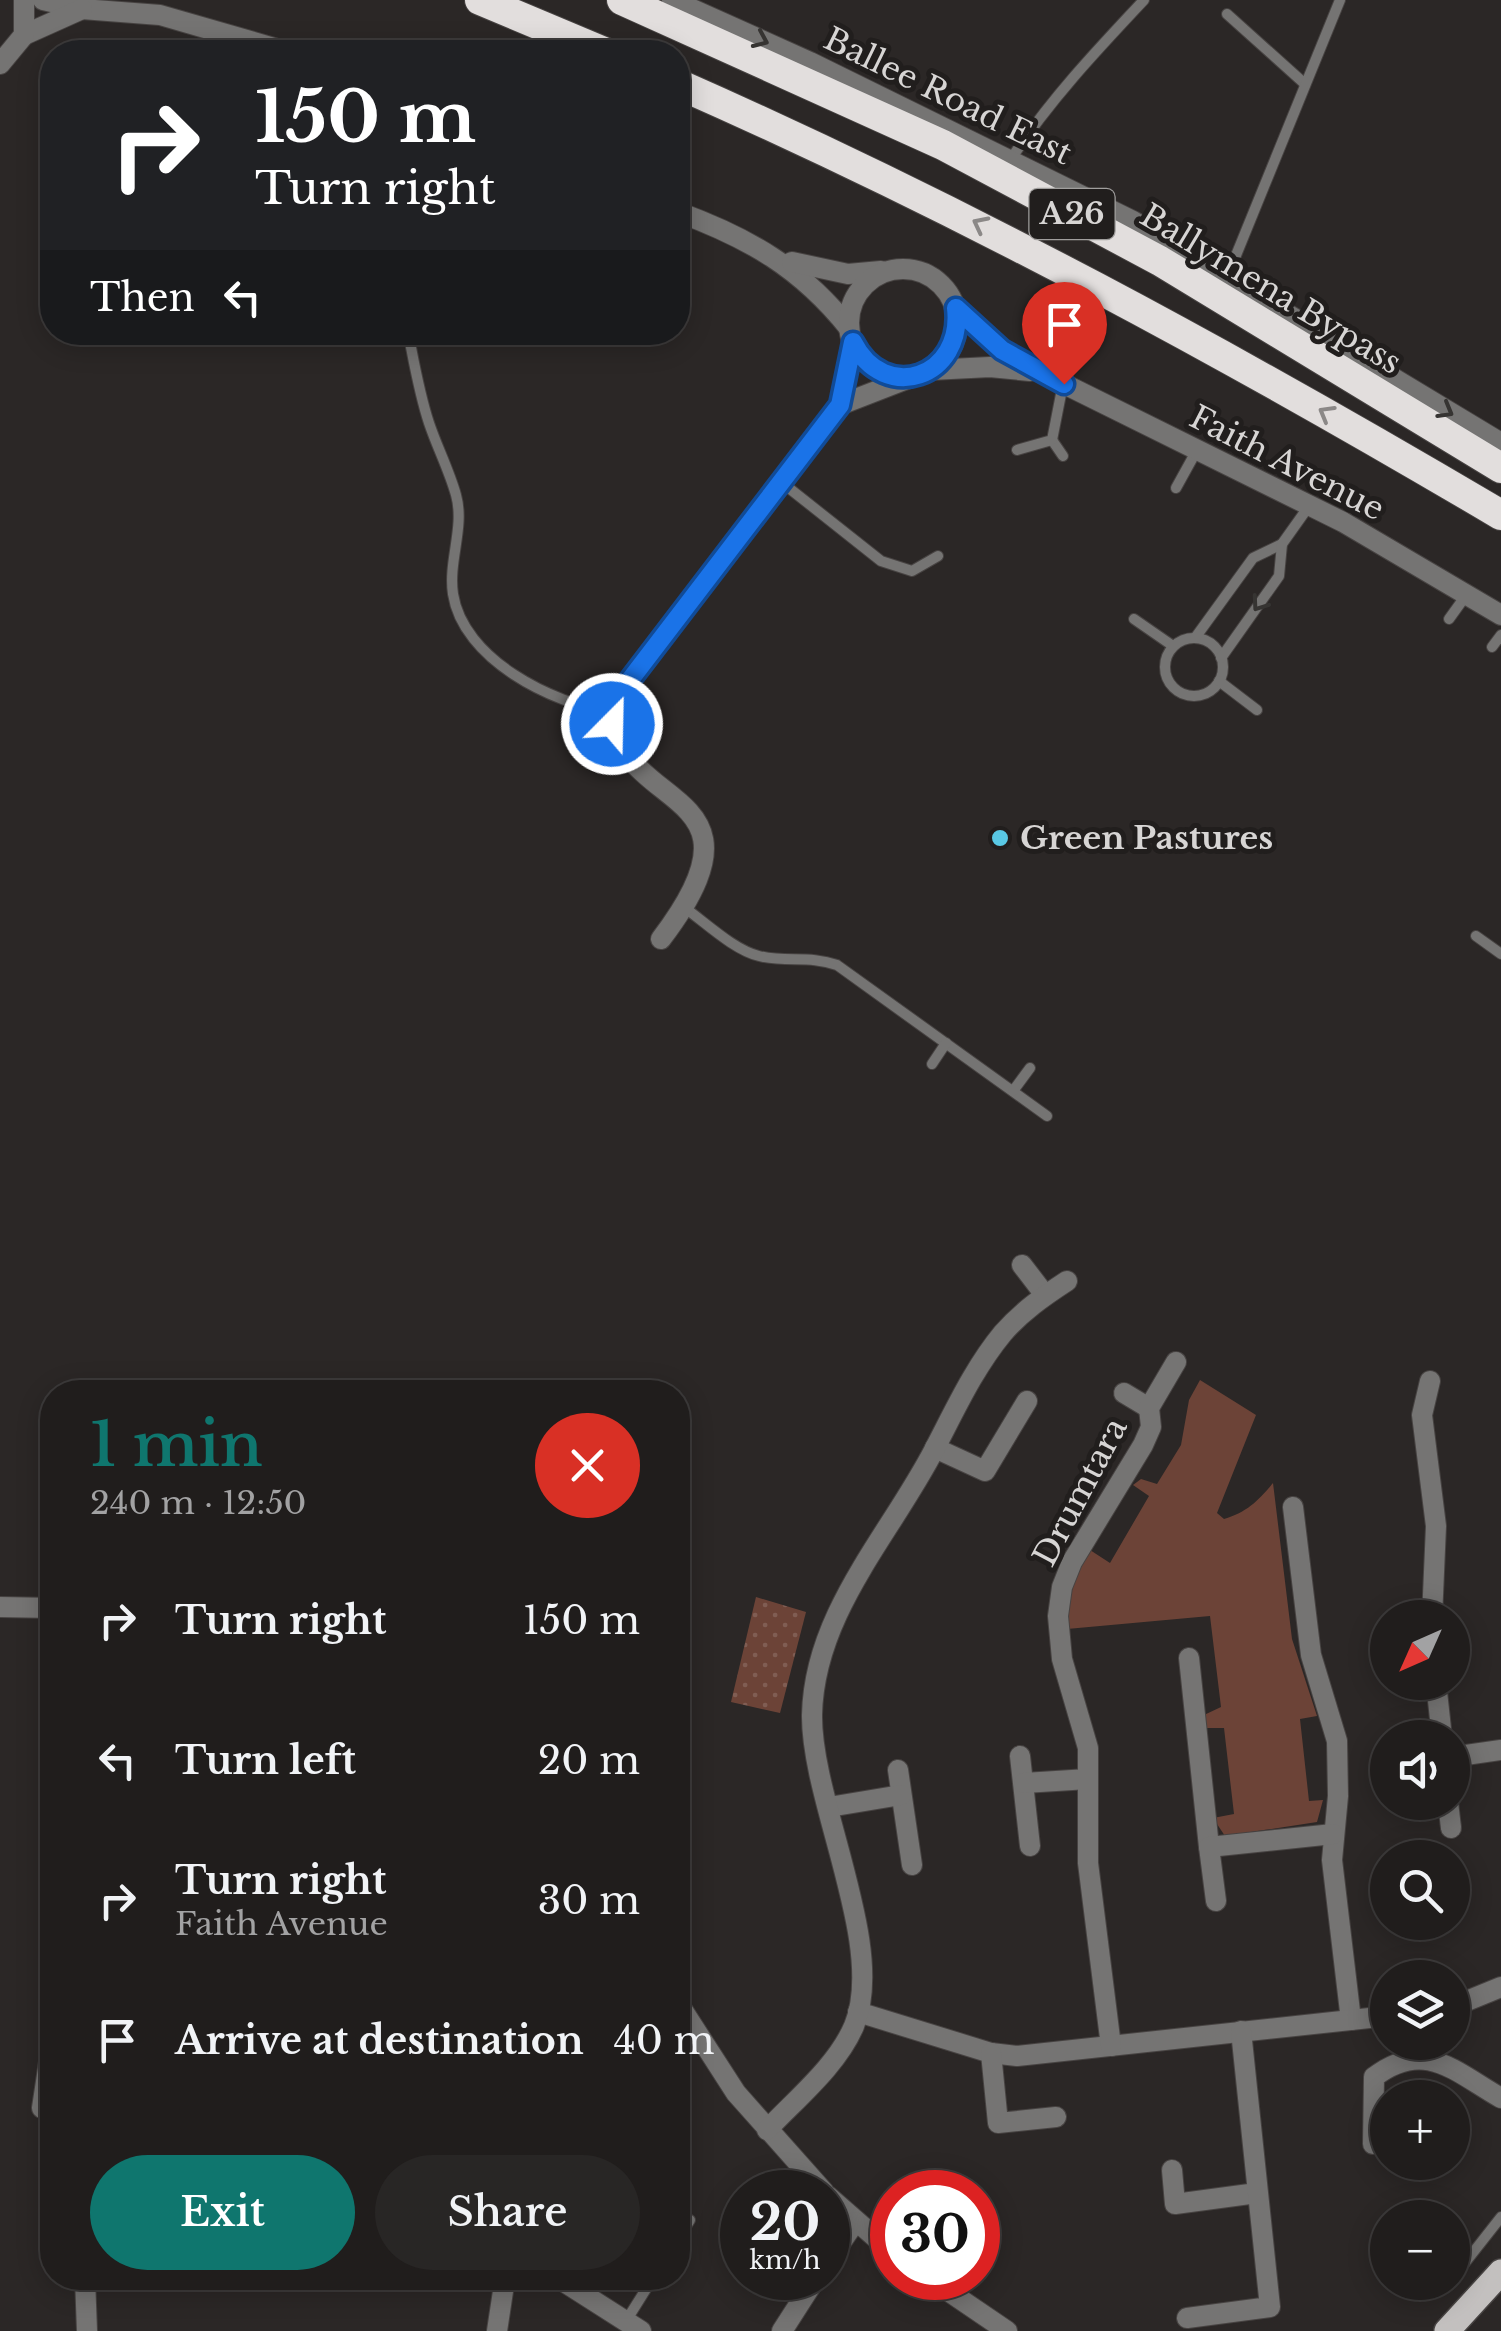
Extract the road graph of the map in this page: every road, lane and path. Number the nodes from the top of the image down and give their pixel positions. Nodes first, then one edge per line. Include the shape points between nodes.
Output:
1 (24, 0) edge
2 (43, 0) edge
3 (480, 0) edge
4 (622, 0) edge
5 (672, 0) edge
6 (1144, 0) edge
7 (1340, 0) edge
8 (82, 9) junction
9 (1227, 14) dead end
10 (24, 35) junction
11 (246, 40) edge
12 (575, 40) edge
13 (0, 64) edge
14 (1306, 84) junction
15 (690, 89) edge
16 (1011, 159) junction
17 (690, 218) edge
18 (780, 260) junction
19 (888, 271) junction
20 (1228, 275) junction
21 (956, 308) junction
22 (851, 335) junction
23 (411, 345) edge
24 (922, 373) junction
25 (1042, 373) junction
26 (1064, 384) junction
27 (840, 405) junction
28 (1052, 440) junction
29 (1501, 444) edge
30 (1017, 450) dead end
31 (1196, 450) junction
32 (1063, 456) dead end
33 (1501, 468) edge
34 (779, 481) junction
35 (1176, 488) dead end
36 (1310, 506) junction
37 (1501, 515) edge
38 (860, 526) dead end
39 (852, 537) junction
40 (1282, 544) junction
41 (938, 556) dead end
42 (1467, 594) junction
43 (1501, 614) edge
44 (1134, 619) dead end
45 (1449, 619) dead end
46 (1501, 635) edge
47 (1195, 638) junction
48 (1173, 646) junction
49 (1492, 647) dead end
50 (1221, 658) junction
51 (1220, 681) junction
52 (1257, 710) dead end
53 (611, 712) junction
54 (685, 908) junction
55 (1476, 936) dead end
56 (661, 939) dead end
57 (1501, 954) edge
58 (946, 1043) junction
59 (932, 1064) dead end
60 (1030, 1068) dead end
61 (1013, 1091) junction
62 (1047, 1116) dead end
63 (1022, 1265) dead end
64 (1067, 1280) dead end
65 (1045, 1295) junction
66 (1176, 1362) dead end
67 (1430, 1381) dead end
68 (1124, 1393) dead end
69 (1026, 1401) dead end
70 (1150, 1408) junction
71 (935, 1448) junction
72 (1293, 1507) dead end
73 (1433, 1600) edge
74 (0, 1607) edge
75 (40, 1608) edge
76 (1190, 1658) dead end
77 (1501, 1750) edge
78 (1470, 1754) edge
79 (1020, 1756) dead end
80 (898, 1770) dead end
81 (1088, 1779) junction
82 (1024, 1783) junction
83 (901, 1794) junction
84 (828, 1808) junction
85 (1449, 1820) edge
86 (1450, 1828) dead end
87 (1333, 1834) junction
88 (1030, 1846) dead end
89 (1209, 1847) junction
90 (912, 1865) dead end
91 (1216, 1901) dead end
92 (1501, 1986) edge
93 (1470, 2000) edge
94 (858, 2012) junction
95 (1370, 2018) edge
96 (1351, 2020) junction
97 (690, 2022) edge
98 (1240, 2032) junction
99 (1112, 2046) junction
100 (992, 2053) junction
101 (1374, 2080) edge
102 (1467, 2080) edge
103 (1470, 2081) edge
104 (1501, 2098) edge
105 (1056, 2117) dead end
106 (767, 2130) junction
107 (804, 2170) edge
108 (1172, 2170) dead end
109 (1257, 2193) junction
110 (850, 2217) edge
111 (1501, 2217) edge
112 (855, 2222) junction
113 (850, 2229) edge
114 (870, 2234) edge
115 (1470, 2256) edge
116 (1501, 2272) edge
117 (85, 2290) edge
118 (504, 2290) edge
119 (575, 2290) edge
120 (646, 2290) edge
121 (802, 2300) edge
122 (961, 2300) edge
123 (1186, 2318) dead end
124 (624, 2325) edge
125 (87, 2331) edge
126 (497, 2331) edge
127 (782, 2331) edge
128 (1007, 2331) edge
129 (1447, 2331) edge

1 - 10 street
2 - 8 street
3 - 12 highway
4 - 33 highway, Ballymena Bypass / A26 via 976,162 1160,261
5 -> 16 street, Ballee Road East
6 - 16 lane via 1063,87
7 - 14 lane
8 - 10 street
8 - 11 street via 160,15
9 - 14 lane
10 - 13 street
14 - 20 lane
37 -> 15 highway, A26 via 1067,268
16 - 20 street, Ballee Road East
17 - 18 street
18 - 19 street via 848,274
18 - 22 street via 805,277
19 - 21 street via 922,272 937,280
19 - 22 street via 855,298
20 -> 29 street, Ballee Road East
21 - 24 street via 954,344
21 - 25 street, Faith Avenue via 1002,350
22 - 24 street via 870,367 899,378
22 - 27 street
23 - 53 lane via 428,421 457,498 452,554 461,620 514,674 583,708
24 - 25 street, Faith Avenue via 990,367
24 - 27 street
25 - 26 street, Faith Avenue
26 - 28 lane
26 - 31 street, Faith Avenue
27 - 34 street
28 - 30 lane
28 - 32 lane
31 - 35 lane
31 - 36 street, Faith Avenue
34 - 39 lane
34 - 53 street
36 - 40 lane
36 - 42 street, Faith Avenue
38 - 39 lane
39 - 41 lane via 881,560 912,571
40 - 47 lane via 1253,558
40 -> 50 lane via 1278,576
42 - 43 street, Faith Avenue
42 - 45 lane
44 - 48 lane
46 - 49 lane
47 - 48 lane
47 - 50 lane
48 - 51 lane via 1164,671 1180,693 1198,696
50 - 51 lane
51 - 52 lane
53 - 54 street via 623,754 692,810 704,844 701,874
54 - 56 street
54 - 58 lane via 753,955 811,956 837,964
55 - 57 lane
58 - 59 lane
58 - 61 lane
60 - 61 lane
61 - 62 lane
63 - 65 street
64 - 65 street
65 - 71 street via 992,1348
66 - 70 street, Drumtara
67 - 73 street via 1422,1416 1436,1526
68 - 70 street, Drumtara
69 - 71 street via 985,1471
70 - 81 street, Drumtara via 1151,1427 1062,1588 1058,1632 1085,1732
71 - 84 street via 846,1594 820,1665 812,1732
72 - 87 street via 1312,1654 1337,1741
74 - 75 street
76 - 89 street
77 - 78 street
79 - 82 street
80 - 83 street
81 - 82 street
81 - 99 street, Drumtara via 1088,1864
82 - 88 street
83 - 84 street
83 - 90 street
84 - 94 street via 862,1968
85 - 86 street
87 - 89 street
87 - 96 street
89 - 91 street
92 - 93 street
94 - 100 street
94 - 106 street via 836,2055
95 - 96 street
96 - 98 street
97 - 106 street
98 - 99 street
98 - 109 street
99 - 100 street
100 - 105 street via 998,2123
101 - 102 street via 1394,2062 1426,2058
103 - 104 street
106 - 107 street
108 - 109 street via 1175,2204
109 - 123 street via 1270,2307
110 - 112 street
111 - 115 lane
112 - 113 street
112 - 114 street
116 - 129 main road
117 - 125 street
118 - 126 street
119 - 124 street
120 - 124 lane
121 - 127 street
122 - 128 street

